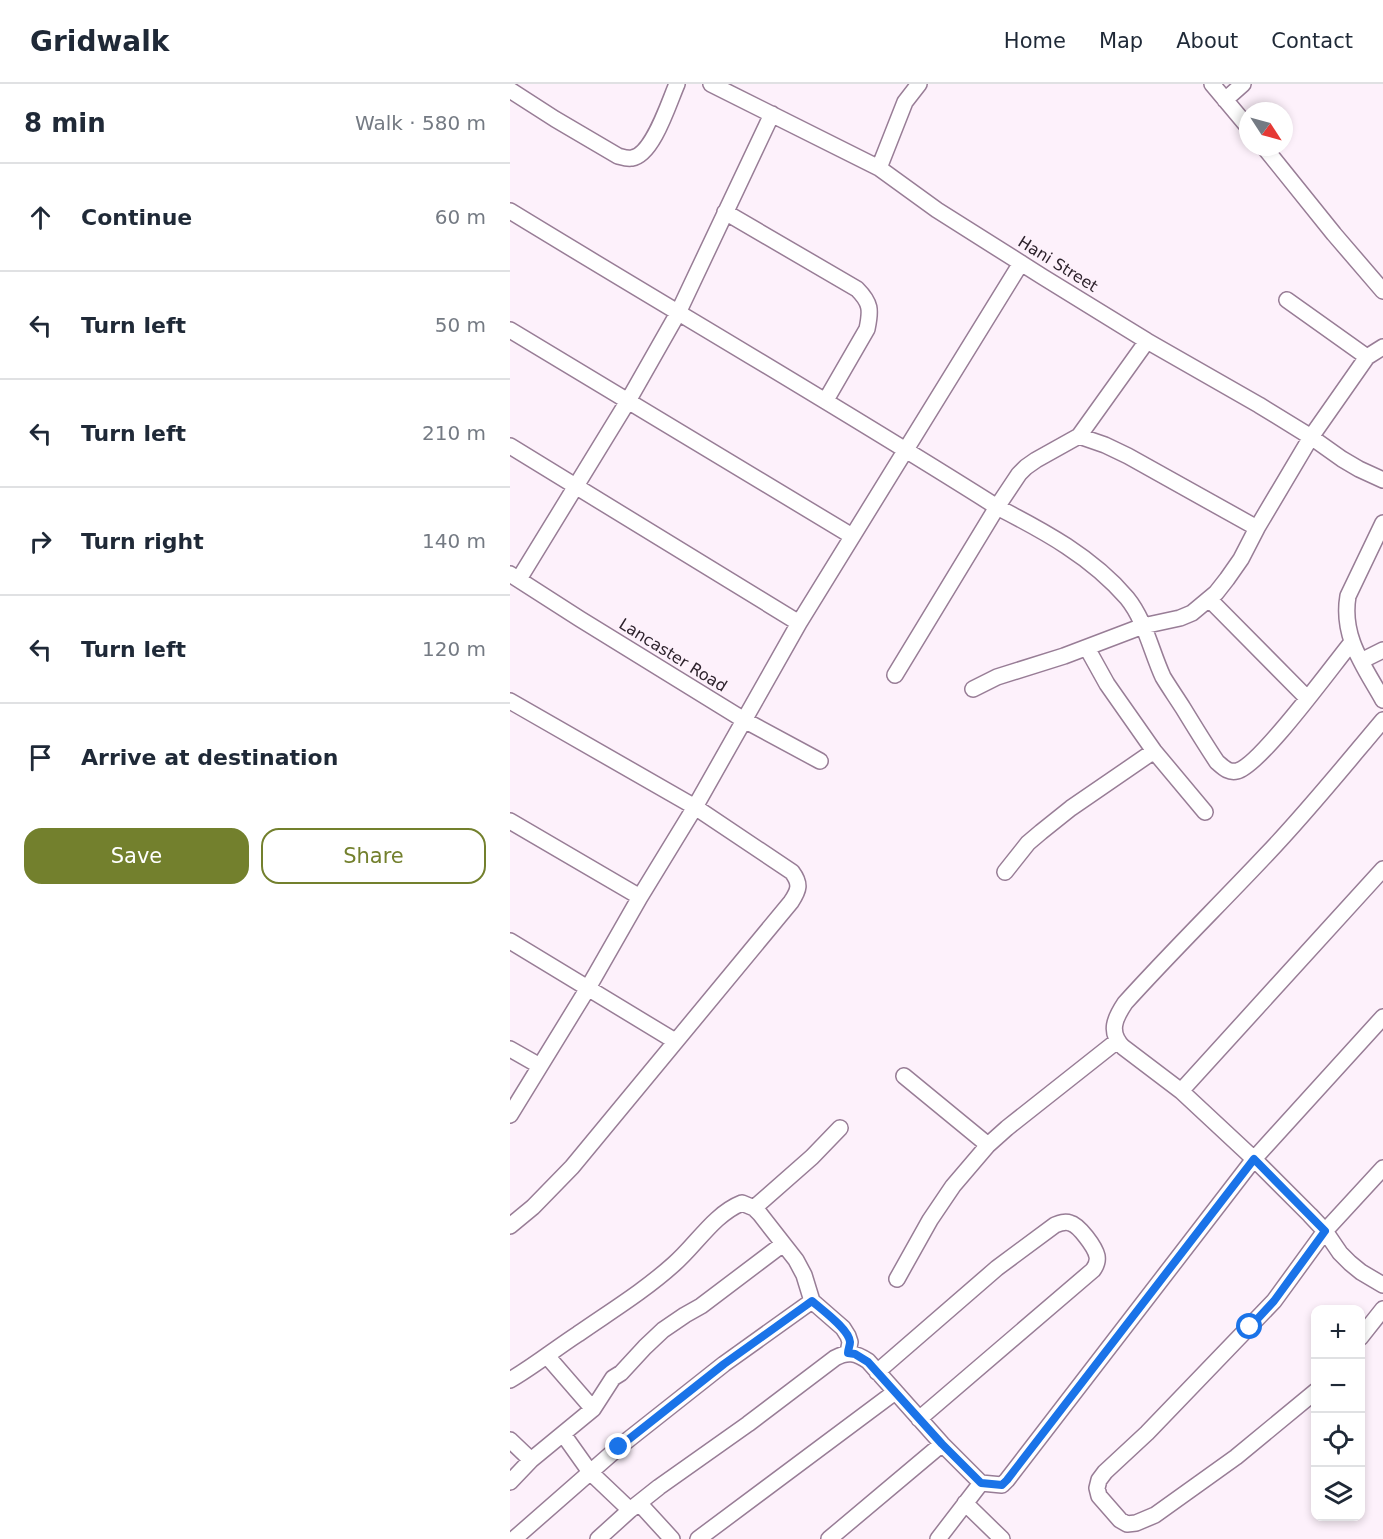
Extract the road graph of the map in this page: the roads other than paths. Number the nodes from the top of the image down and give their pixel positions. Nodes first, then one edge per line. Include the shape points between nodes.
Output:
1 (677, 84) edge
2 (711, 84) edge
3 (919, 84) edge
4 (1212, 84) edge
5 (1243, 84) edge
6 (510, 90) edge
7 (1225, 100) junction
8 (772, 114) junction
9 (1239, 117) edge
10 (1271, 156) edge
11 (879, 168) junction
12 (510, 212) edge
13 (725, 212) junction
14 (1021, 263) junction
15 (1383, 291) edge
16 (1287, 300) dead end
17 (678, 313) junction
18 (510, 330) edge
19 (1147, 341) junction
20 (1383, 347) edge
21 (1367, 357) junction
22 (826, 400) junction
23 (628, 401) junction
24 (1079, 436) junction
25 (1311, 436) junction
26 (510, 446) edge
27 (907, 450) junction
28 (1383, 480) edge
29 (576, 485) junction
30 (997, 507) junction
31 (1383, 523) edge
32 (1257, 528) junction
33 (852, 536) junction
34 (514, 577) edge
35 (1209, 599) junction
36 (800, 623) junction
37 (1143, 626) junction
38 (1352, 642) junction
39 (1087, 648) junction
40 (1383, 650) edge
41 (1361, 661) junction
42 (895, 675) dead end
43 (973, 689) dead end
44 (1307, 698) junction
45 (510, 700) edge
46 (1383, 700) edge
47 (744, 720) junction
48 (1383, 720) edge
49 (1154, 751) junction
50 (820, 761) dead end
51 (695, 807) junction
52 (1205, 813) dead end
53 (510, 821) edge
54 (1383, 869) edge
55 (1005, 872) dead end
56 (640, 897) junction
57 (510, 941) edge
58 (588, 988) junction
59 (1383, 1017) edge
60 (675, 1041) junction
61 (1117, 1041) junction
62 (510, 1049) edge
63 (540, 1066) junction
64 (904, 1076) dead end
65 (1181, 1091) junction
66 (510, 1115) edge
67 (840, 1128) dead end
68 (988, 1145) junction
69 (1254, 1159) junction
70 (1383, 1168) edge
71 (754, 1208) junction
72 (510, 1226) edge
73 (1325, 1231) junction
74 (783, 1244) junction
75 (897, 1279) dead end
76 (1383, 1285) edge
77 (812, 1301) junction
78 (1383, 1309) edge
79 (1365, 1332) edge
80 (848, 1353) junction
81 (547, 1356) junction
82 (877, 1372) junction
83 (510, 1380) edge
84 (895, 1392) junction
85 (1311, 1396) edge
86 (593, 1409) junction
87 (920, 1419) junction
88 (563, 1434) junction
89 (510, 1440) edge
90 (942, 1444) junction
91 (531, 1460) junction
92 (590, 1472) junction
93 (510, 1482) edge
94 (981, 1483) junction
95 (966, 1503) junction
96 (634, 1507) junction
97 (514, 1539) edge
98 (598, 1539) edge
99 (672, 1539) edge
100 (698, 1539) edge
101 (829, 1539) edge
102 (938, 1539) edge
103 (1002, 1539) edge

1 - 6 street via 653,139 633,158 618,156
2 - 8 street, Hani Street
3 - 11 street via 905,102
4 - 7 street
5 - 7 street
7 - 9 street
8 - 11 street, Hani Street
8 - 13 street
10 - 15 street
11 - 14 street, Hani Street
12 - 17 street
13 - 17 street
13 - 22 street via 866,297 870,306 867,328
14 - 19 street, Hani Street
14 - 27 street
16 - 21 street
17 - 22 street
17 - 23 street
18 - 23 street
19 - 24 street
19 - 25 street, Hani Street
20 - 21 street
21 - 25 street
22 - 27 street
23 - 29 street
23 - 33 street
24 - 30 street via 1026,467
24 - 32 street via 1128,456
25 - 28 street, Hani Street via 1342,459
25 - 32 street
26 - 29 street
27 - 30 street
27 - 33 street
29 - 34 street
29 - 36 street
30 - 37 street via 1096,566 1128,599
30 - 42 street
31 - 38 street via 1348,596 1346,620
32 - 35 street via 1236,566
33 - 36 street
34 - 47 street, Lancaster Road
35 - 37 street via 1180,618
35 - 44 street
36 - 47 street
37 - 39 street
37 - 44 street via 1165,680 1217,762 1227,771 1246,767
38 - 41 street
38 - 44 street
39 - 43 street via 997,677
39 - 49 street
40 - 41 street
41 - 46 street
45 - 51 street
47 - 50 street, Lancaster Road
47 - 51 street
48 - 61 street via 1301,818 1125,1003 1114,1028
49 - 52 street
49 - 55 street via 1041,831
51 - 56 street
51 - 60 street via 792,872 798,887 796,895
53 - 56 street
54 - 65 street
56 - 58 street
57 - 58 street
58 - 60 street
58 - 63 street
59 - 69 street
60 - 72 street via 572,1167
61 - 65 street
61 - 68 street
62 - 63 street
63 - 66 street
64 - 68 street
65 - 69 street
67 - 71 street
68 - 75 street via 952,1186
69 - 73 street
69 - 94 street via 1007,1480 1002,1485
70 - 73 street
71 - 74 street
71 - 81 street via 742,1203 730,1210 636,1296
73 - 76 street via 1350,1263
73 - 85 street via 1274,1301 1105,1472 1096,1488 1099,1496 1127,1524 1143,1521 1236,1457
74 - 77 street via 804,1275
74 - 86 street via 654,1338 613,1378
77 - 80 street via 843,1328 850,1342
77 - 92 street via 724,1364
78 - 79 street
80 - 82 street via 862,1357
80 - 96 street via 835,1358
81 - 83 street
81 - 86 street
82 - 84 street
82 - 87 street via 997,1268 1055,1225 1063,1222 1077,1227 1097,1257 1094,1270
84 - 87 street
84 - 100 street
86 - 88 street
87 - 90 street
88 - 91 street
88 - 92 street
89 - 91 street
90 - 94 street
90 - 101 street
91 - 93 street
92 - 96 street
92 - 97 street
94 - 95 street
95 - 102 street
95 - 103 street
96 - 98 street
96 - 99 street

